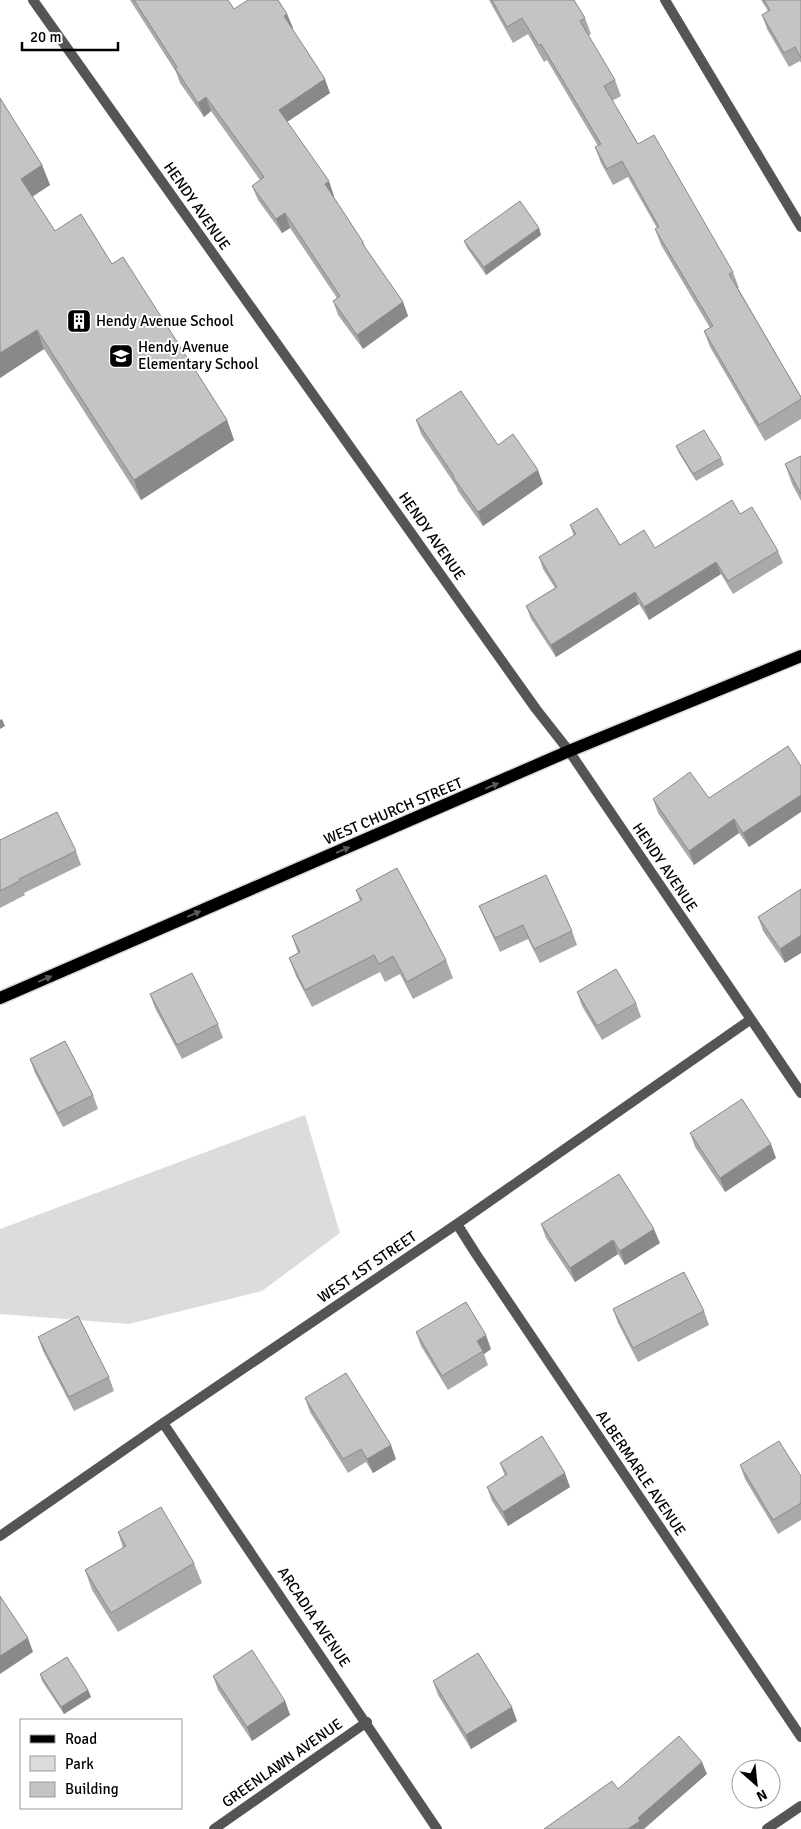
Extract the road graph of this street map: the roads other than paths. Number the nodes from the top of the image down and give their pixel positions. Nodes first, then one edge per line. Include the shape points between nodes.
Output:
1 (33, 0) edge
2 (665, 0) edge
3 (801, 227) edge
4 (801, 656) edge
5 (569, 751) junction
6 (0, 998) edge
7 (750, 1020) junction
8 (801, 1093) edge
9 (457, 1224) junction
10 (163, 1423) junction
11 (0, 1536) edge
12 (367, 1722) junction
13 (801, 1737) edge
14 (801, 1806) edge
15 (214, 1829) edge
16 (438, 1829) edge
17 (767, 1829) edge

1 - 5 street, HENDY AVENUE via 536,710
2 - 3 street
4 - 5 main road, WEST CHURCH STREET
6 -> 5 main road, WEST CHURCH STREET
5 - 7 street, HENDY AVENUE
7 - 8 street, HENDY AVENUE
7 - 9 street, WEST 1ST STREET
9 - 10 street, WEST 1ST STREET
9 - 13 street, ALBERMARLE AVENUE
10 - 11 street, WEST 1ST STREET
10 - 12 street, ARCADIA AVENUE
12 - 15 street, GREENLAWN AVENUE
12 - 16 street, ARCADIA AVENUE
14 - 17 street

